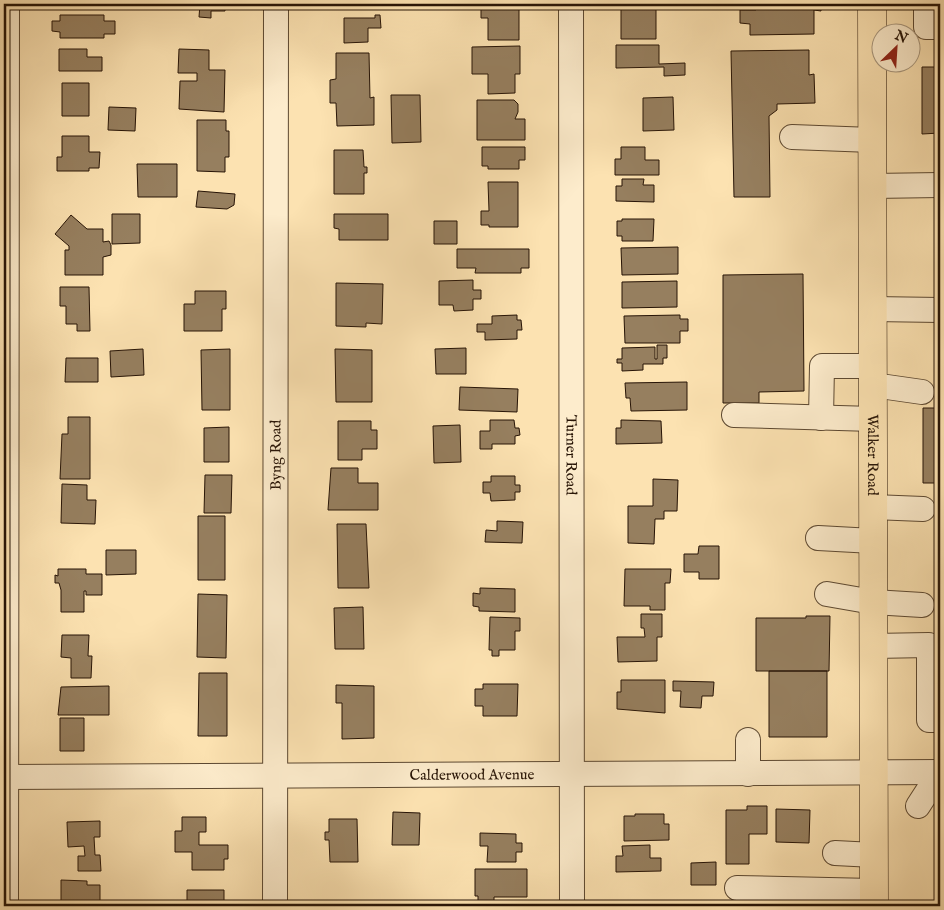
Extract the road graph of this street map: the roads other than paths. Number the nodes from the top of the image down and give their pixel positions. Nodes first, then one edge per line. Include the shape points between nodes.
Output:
1 (7, 4) edge
2 (276, 4) edge
3 (570, 4) edge
4 (872, 4) edge
5 (926, 4) edge
6 (874, 22) edge
7 (940, 27) edge
8 (876, 72) edge
9 (792, 137) dead end
10 (872, 140) junction
11 (940, 185) edge
12 (872, 186) junction
13 (872, 309) junction
14 (940, 310) edge
15 (873, 376) junction
16 (922, 392) dead end
17 (734, 415) dead end
18 (821, 418) junction
19 (873, 419) junction
20 (873, 507) junction
21 (923, 509) dead end
22 (818, 538) dead end
23 (873, 541) junction
24 (827, 594) dead end
25 (873, 602) junction
26 (922, 605) dead end
27 (873, 646) junction
28 (940, 720) edge
29 (748, 740) dead end
30 (940, 772) edge
31 (748, 774) junction
32 (873, 774) junction
33 (572, 775) junction
34 (275, 776) junction
35 (5, 777) edge
36 (918, 806) dead end
37 (835, 853) dead end
38 (874, 855) junction
39 (738, 888) dead end
40 (874, 898) edge
41 (6, 906) edge
42 (275, 906) edge
43 (572, 906) edge

1 - 35 street
2 - 34 street, Byng Road
3 - 33 street, Turner Road
4 - 6 main road, Walker Road
5 - 7 street via 926,27
8 - 10 main road, Walker Road
9 - 10 street
10 - 12 main road, Walker Road
11 - 12 street
12 - 13 main road, Walker Road
13 - 14 street
13 - 15 main road, Walker Road
15 - 16 street
15 - 18 street via 822,366
15 - 19 main road, Walker Road
17 - 18 street
18 - 19 street
19 - 20 main road, Walker Road
20 - 21 street
20 - 23 main road, Walker Road
22 - 23 street
23 - 25 main road, Walker Road
24 - 25 street
25 - 26 street
25 - 27 main road, Walker Road
27 - 28 street via 929,645 929,720
27 - 32 main road, Walker Road
29 - 31 street
30 - 32 street, Calderwood Avenue
30 - 36 street
31 - 32 street, Calderwood Avenue
31 - 33 street, Calderwood Avenue
32 - 38 main road, Walker Road
33 - 34 street, Calderwood Avenue
33 - 43 street, Turner Road
34 - 35 street, Calderwood Avenue
34 - 42 street, Byng Road
35 - 41 street
37 - 38 street
38 - 40 main road, Walker Road
39 - 40 street

